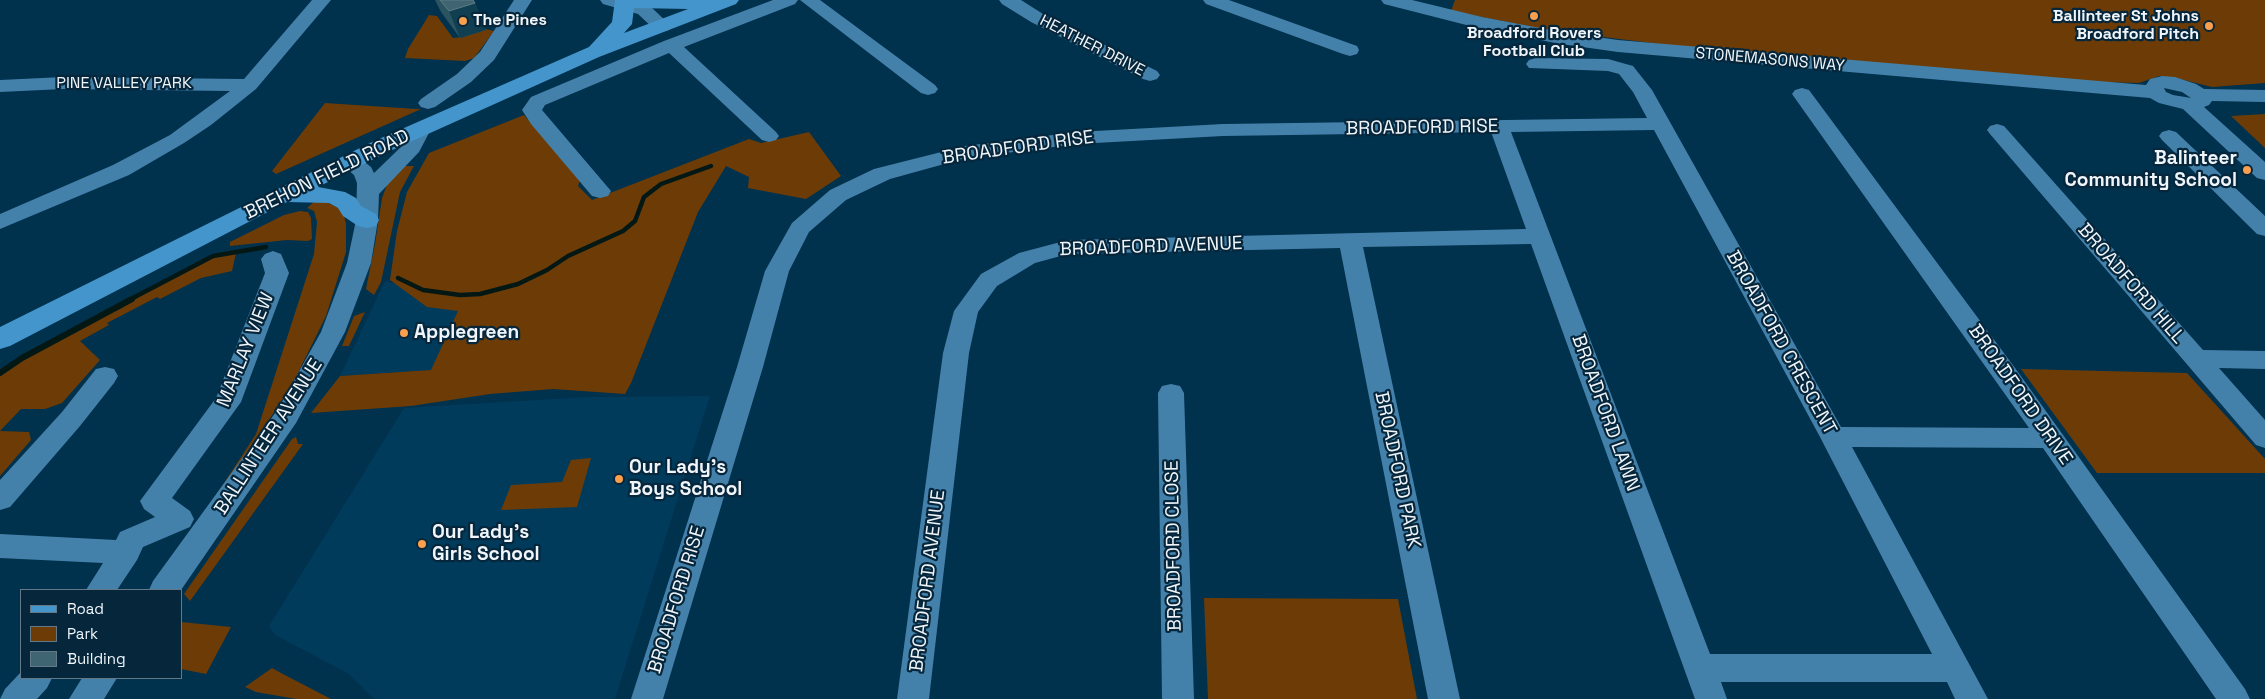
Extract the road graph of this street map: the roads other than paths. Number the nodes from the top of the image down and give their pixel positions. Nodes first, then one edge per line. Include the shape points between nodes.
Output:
1 (322, 0) edge
2 (523, 0) edge
3 (789, 0) edge
4 (809, 0) edge
5 (1008, 0) edge
6 (1212, 0) edge
7 (1390, 0) edge
8 (617, 1) edge
9 (725, 1) edge
10 (662, 26) junction
11 (671, 45) junction
12 (1350, 50) dead end
13 (592, 53) junction
14 (1536, 64) dead end
15 (1150, 75) dead end
16 (248, 85) junction
17 (0, 86) edge
18 (928, 89) dead end
19 (1802, 94) dead end
20 (2265, 96) edge
21 (2194, 100) junction
22 (428, 103) dead end
23 (1660, 124) junction
24 (1499, 127) junction
25 (1997, 130) dead end
26 (420, 131) junction
27 (769, 136) dead end
28 (2169, 136) dead end
29 (350, 162) junction
30 (2265, 173) edge
31 (600, 191) dead end
32 (368, 192) junction
33 (280, 196) junction
34 (367, 220) junction
35 (0, 222) edge
36 (2265, 229) edge
37 (1540, 236) junction
38 (1350, 242) junction
39 (273, 260) dead end
40 (0, 339) edge
41 (2196, 359) junction
42 (2265, 360) edge
43 (105, 376) dead end
44 (1171, 393) dead end
45 (1833, 437) junction
46 (2051, 438) junction
47 (2265, 438) edge
48 (0, 499) edge
49 (180, 519) junction
50 (215, 521) junction
51 (0, 546) edge
52 (127, 552) junction
53 (102, 589) edge
54 (165, 589) edge
55 (1700, 668) junction
56 (1955, 668) junction
57 (35, 679) edge
58 (99, 679) edge
59 (16, 699) edge
60 (85, 699) edge
61 (647, 699) edge
62 (913, 699) edge
63 (1178, 699) edge
64 (1444, 699) edge
65 (1711, 699) edge
66 (1972, 699) edge
67 (2234, 699) edge

1 - 16 street
2 - 22 street via 487,56 464,78
3 - 11 street
4 - 18 street
5 - 15 street, HEATHER DRIVE via 1036,18
6 - 12 street
7 - 21 street, STONEMASONS WAY via 1482,23 1618,46 2155,92 2166,100
8 - 9 main road
8 - 10 street via 644,10
8 - 13 main road via 624,15 622,24
9 - 10 main road, BREHON FIELD ROAD
10 - 13 main road, BREHON FIELD ROAD
11 - 27 street
11 - 31 street via 549,95 538,101 532,110
13 - 26 main road, BREHON FIELD ROAD
14 - 23 street, BROADFORD CRESCENT via 1608,65 1626,70 1642,90
16 - 17 street, PINE VALLEY PARK via 72,82
16 - 35 street via 204,121 153,154
19 - 46 street, BROADFORD DRIVE
20 - 21 street
21 - 30 street
23 - 24 street, BROADFORD RISE
23 - 45 street, BROADFORD CRESCENT
24 - 37 street, BROADFORD LAWN
24 - 61 street, BROADFORD RISE via 1223,130 1076,138 965,152 882,174 838,195 800,228 777,271
25 - 41 street, BROADFORD HILL
26 - 29 main road, BREHON FIELD ROAD
26 - 32 street via 412,148
28 - 36 street
29 - 32 street, BALLINTEER AVENUE via 365,175
29 - 33 main road, BREHON FIELD ROAD
32 - 34 street, BALLINTEER AVENUE
33 - 34 main road via 319,194 336,197
33 - 40 main road, BREHON FIELD ROAD
34 - 50 street, BALLINTEER AVENUE via 359,262 334,332 287,416
37 - 38 street, BROADFORD AVENUE
37 - 55 street, BROADFORD LAWN
38 - 62 street, BROADFORD AVENUE via 1068,247 1027,258 989,280 966,311 956,353
38 - 64 street, BROADFORD PARK
39 - 49 street, MARLAY VIEW via 276,273 228,402 154,501
41 - 42 street
41 - 47 street, BROADFORD HILL
43 - 48 street
44 - 63 street, BROADFORD CLOSE
45 - 46 street
45 - 56 street, BROADFORD CRESCENT
46 - 67 street, BROADFORD DRIVE
49 - 50 street
49 - 52 street via 130,540
50 - 54 street, BALLINTEER AVENUE
51 - 52 street
52 - 53 street
55 - 56 street
55 - 65 street, BROADFORD LAWN
56 - 66 street, BROADFORD CRESCENT
57 - 59 street
58 - 60 street

